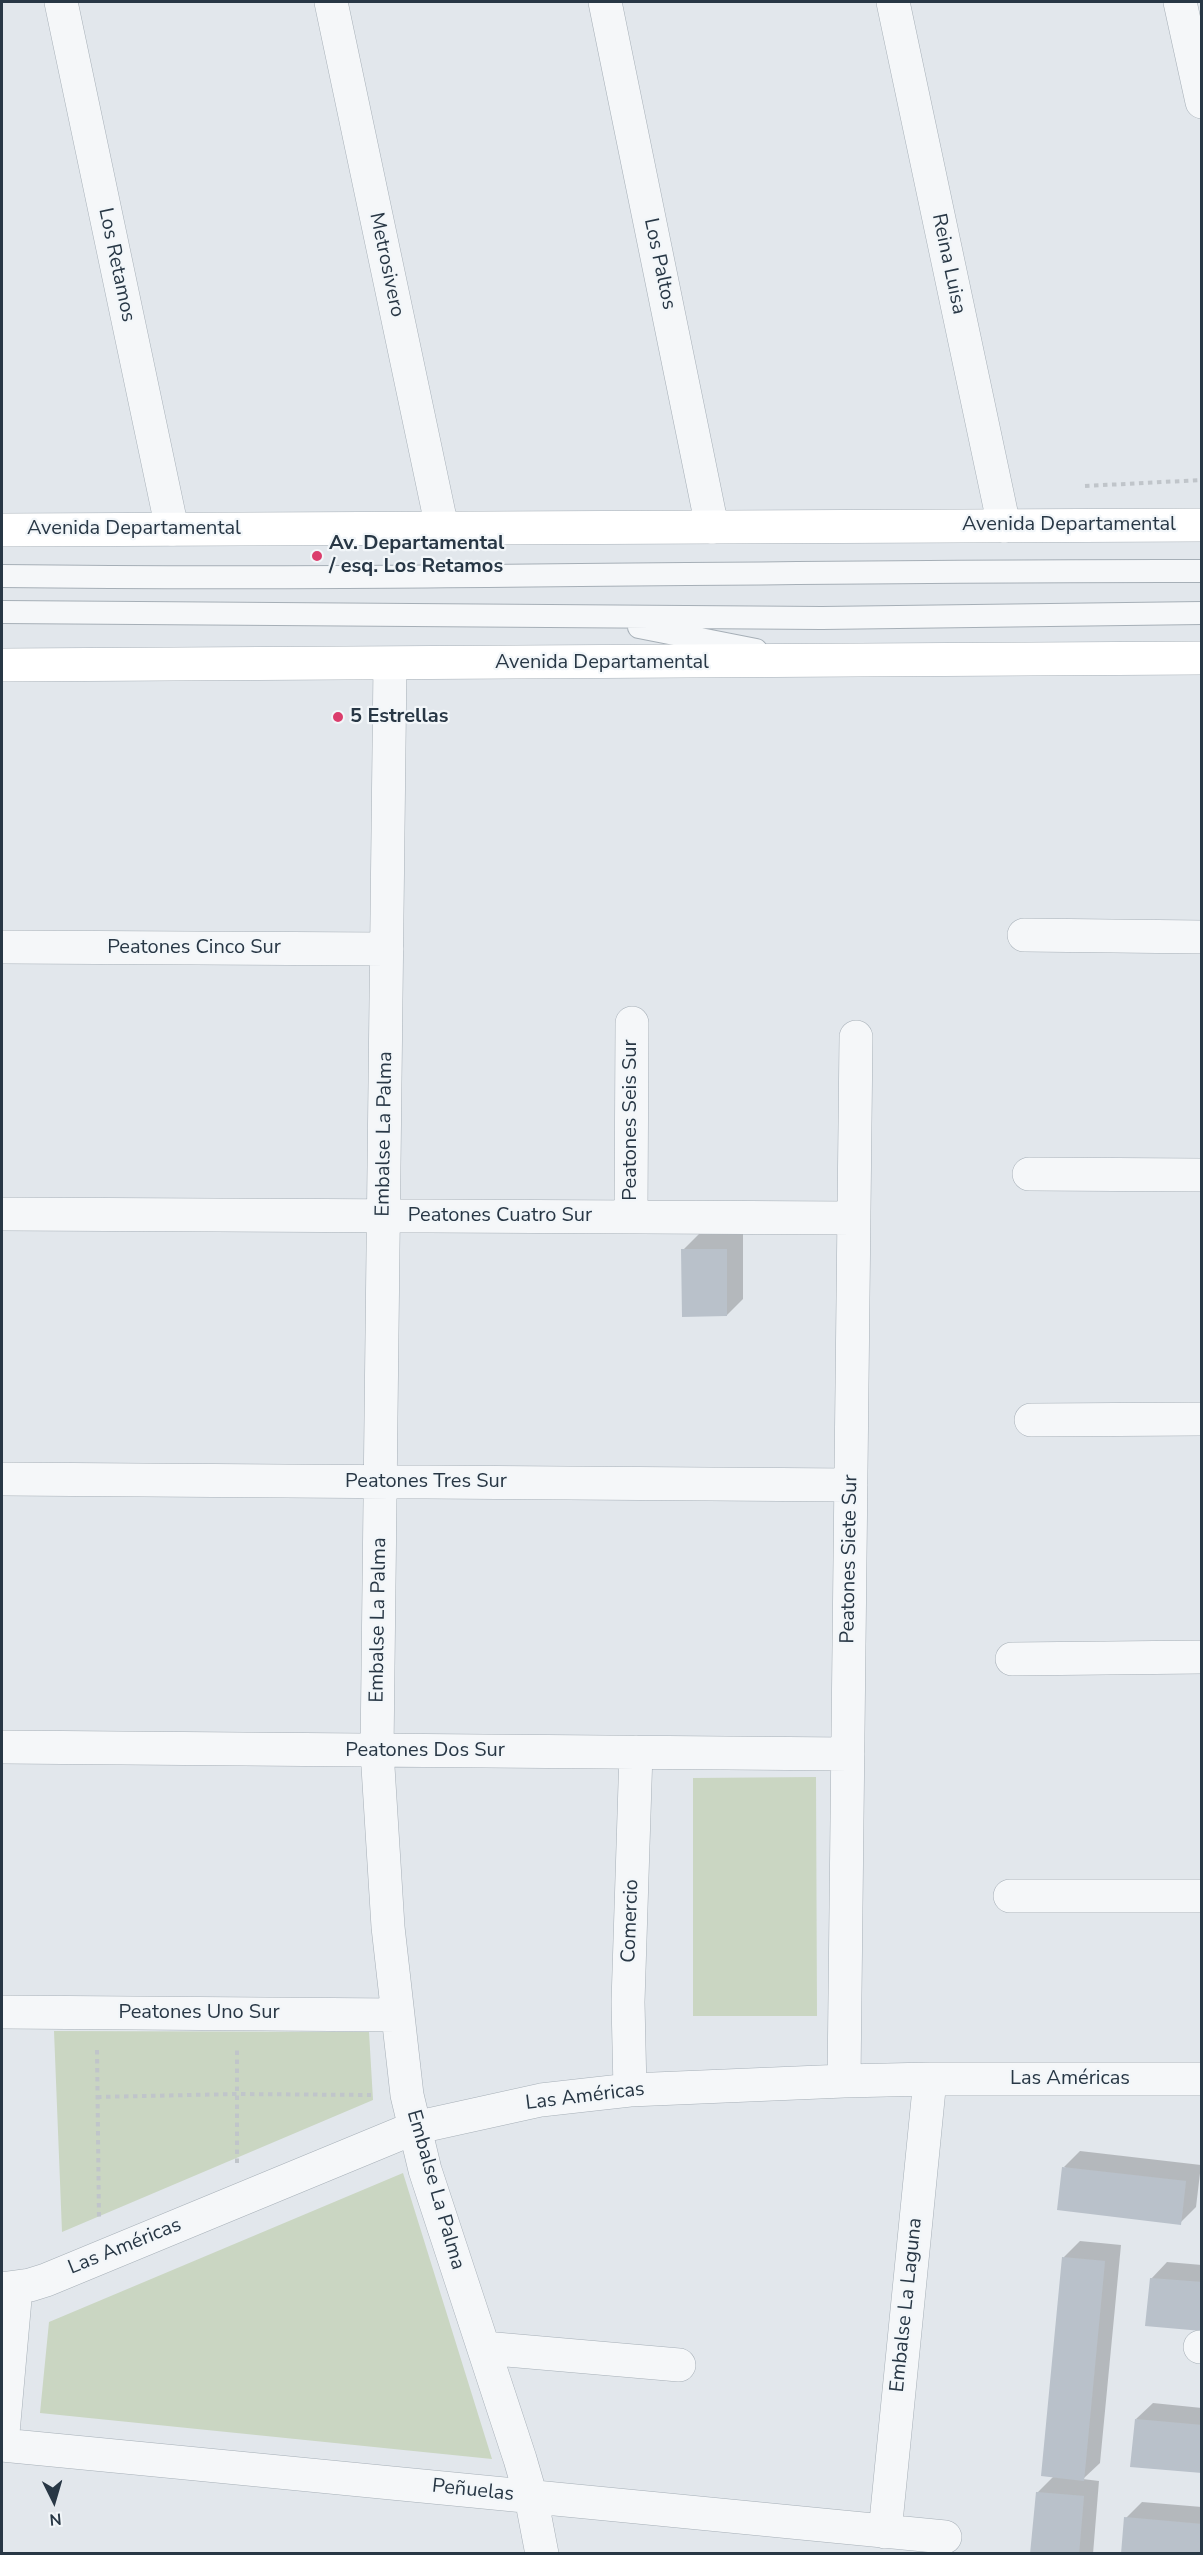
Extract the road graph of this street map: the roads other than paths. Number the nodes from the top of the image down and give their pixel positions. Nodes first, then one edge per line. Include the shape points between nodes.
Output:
1 (61, 2) edge
2 (331, 2) edge
3 (604, 2) edge
4 (893, 2) edge
5 (1180, 2) edge
6 (1202, 102) edge
7 (1202, 525) edge
8 (1004, 526) junction
9 (712, 527) junction
10 (442, 528) junction
11 (172, 529) junction
12 (2, 530) edge
13 (1202, 571) edge
14 (2, 576) edge
15 (2, 612) edge
16 (1202, 613) edge
17 (584, 616) junction
18 (1202, 658) edge
19 (810, 661) junction
20 (390, 664) junction
21 (2, 665) edge
22 (1024, 935) dead end
23 (1202, 937) edge
24 (2, 947) edge
25 (387, 950) junction
26 (632, 1023) dead end
27 (856, 1037) dead end
28 (1029, 1174) dead end
29 (1202, 1175) edge
30 (2, 1214) edge
31 (384, 1216) junction
32 (631, 1217) junction
33 (854, 1218) junction
34 (1202, 1419) edge
35 (1032, 1420) dead end
36 (2, 1479) edge
37 (381, 1482) junction
38 (851, 1485) junction
39 (1202, 1657) edge
40 (1012, 1659) dead end
41 (2, 1748) edge
42 (377, 1751) junction
43 (636, 1752) junction
44 (848, 1754) junction
45 (1010, 1896) dead end
46 (1202, 1896) edge
47 (2, 2012) edge
48 (397, 2015) junction
49 (930, 2079) junction
50 (1202, 2079) edge
51 (844, 2081) junction
52 (630, 2091) junction
53 (414, 2128) junction
54 (9, 2288) edge
55 (484, 2348) junction
56 (679, 2365) dead end
57 (2, 2444) edge
58 (531, 2497) junction
59 (885, 2532) junction
60 (945, 2537) dead end
61 (542, 2553) edge

1 - 11 street, Los Retamos
2 - 10 street, Metrosivero
3 - 9 street, Los Paltos
4 - 8 street, Reina Luisa
5 - 6 street
7 - 8 main road, Avenida Departamental
8 - 9 main road, Avenida Departamental
9 - 10 main road, Avenida Departamental
10 - 11 main road, Avenida Departamental
11 - 12 main road, Avenida Departamental
13 - 14 lane
15 - 17 lane
16 - 17 lane via 822,618
17 - 19 lane
18 - 19 main road, Avenida Departamental
19 - 20 main road, Avenida Departamental
20 - 21 main road, Avenida Departamental
20 - 25 street, Embalse La Palma
22 - 23 street
24 - 25 street, Peatones Cinco Sur
25 - 31 street, Embalse La Palma
26 - 32 street, Peatones Seis Sur
27 - 33 street, Peatones Siete Sur
28 - 29 street
30 - 31 street, Peatones Cuatro Sur
31 - 32 street, Peatones Cuatro Sur
31 - 37 street, Embalse La Palma
32 - 33 street, Peatones Cuatro Sur
33 - 38 street, Peatones Siete Sur
34 - 35 street
36 - 37 street, Peatones Tres Sur
37 - 38 street, Peatones Tres Sur
37 - 42 street, Embalse La Palma
38 - 44 street, Peatones Siete Sur
39 - 40 street
41 - 42 street, Peatones Dos Sur
42 - 43 street, Peatones Dos Sur
42 - 48 street, Embalse La Palma
43 - 44 street, Peatones Dos Sur
43 - 52 street, Comercio via 628,2002
44 - 51 street, Peatones Siete Sur
45 - 46 street
47 - 48 street, Peatones Uno Sur
48 - 53 street, Embalse La Palma
49 - 50 street, Las Américas
49 - 51 street, Las Américas
49 - 59 street, Embalse La Laguna
51 - 52 street, Las Américas
52 - 53 street, Las Américas via 541,2100
53 - 54 street, Las Américas via 46,2280
53 - 55 street, Embalse La Palma via 424,2170
54 - 57 street
55 - 56 street
55 - 58 street, Embalse La Palma
57 - 58 street, Peñuelas
58 - 59 street, Peñuelas
58 - 61 street, Embalse La Palma
59 - 60 street, Peñuelas

